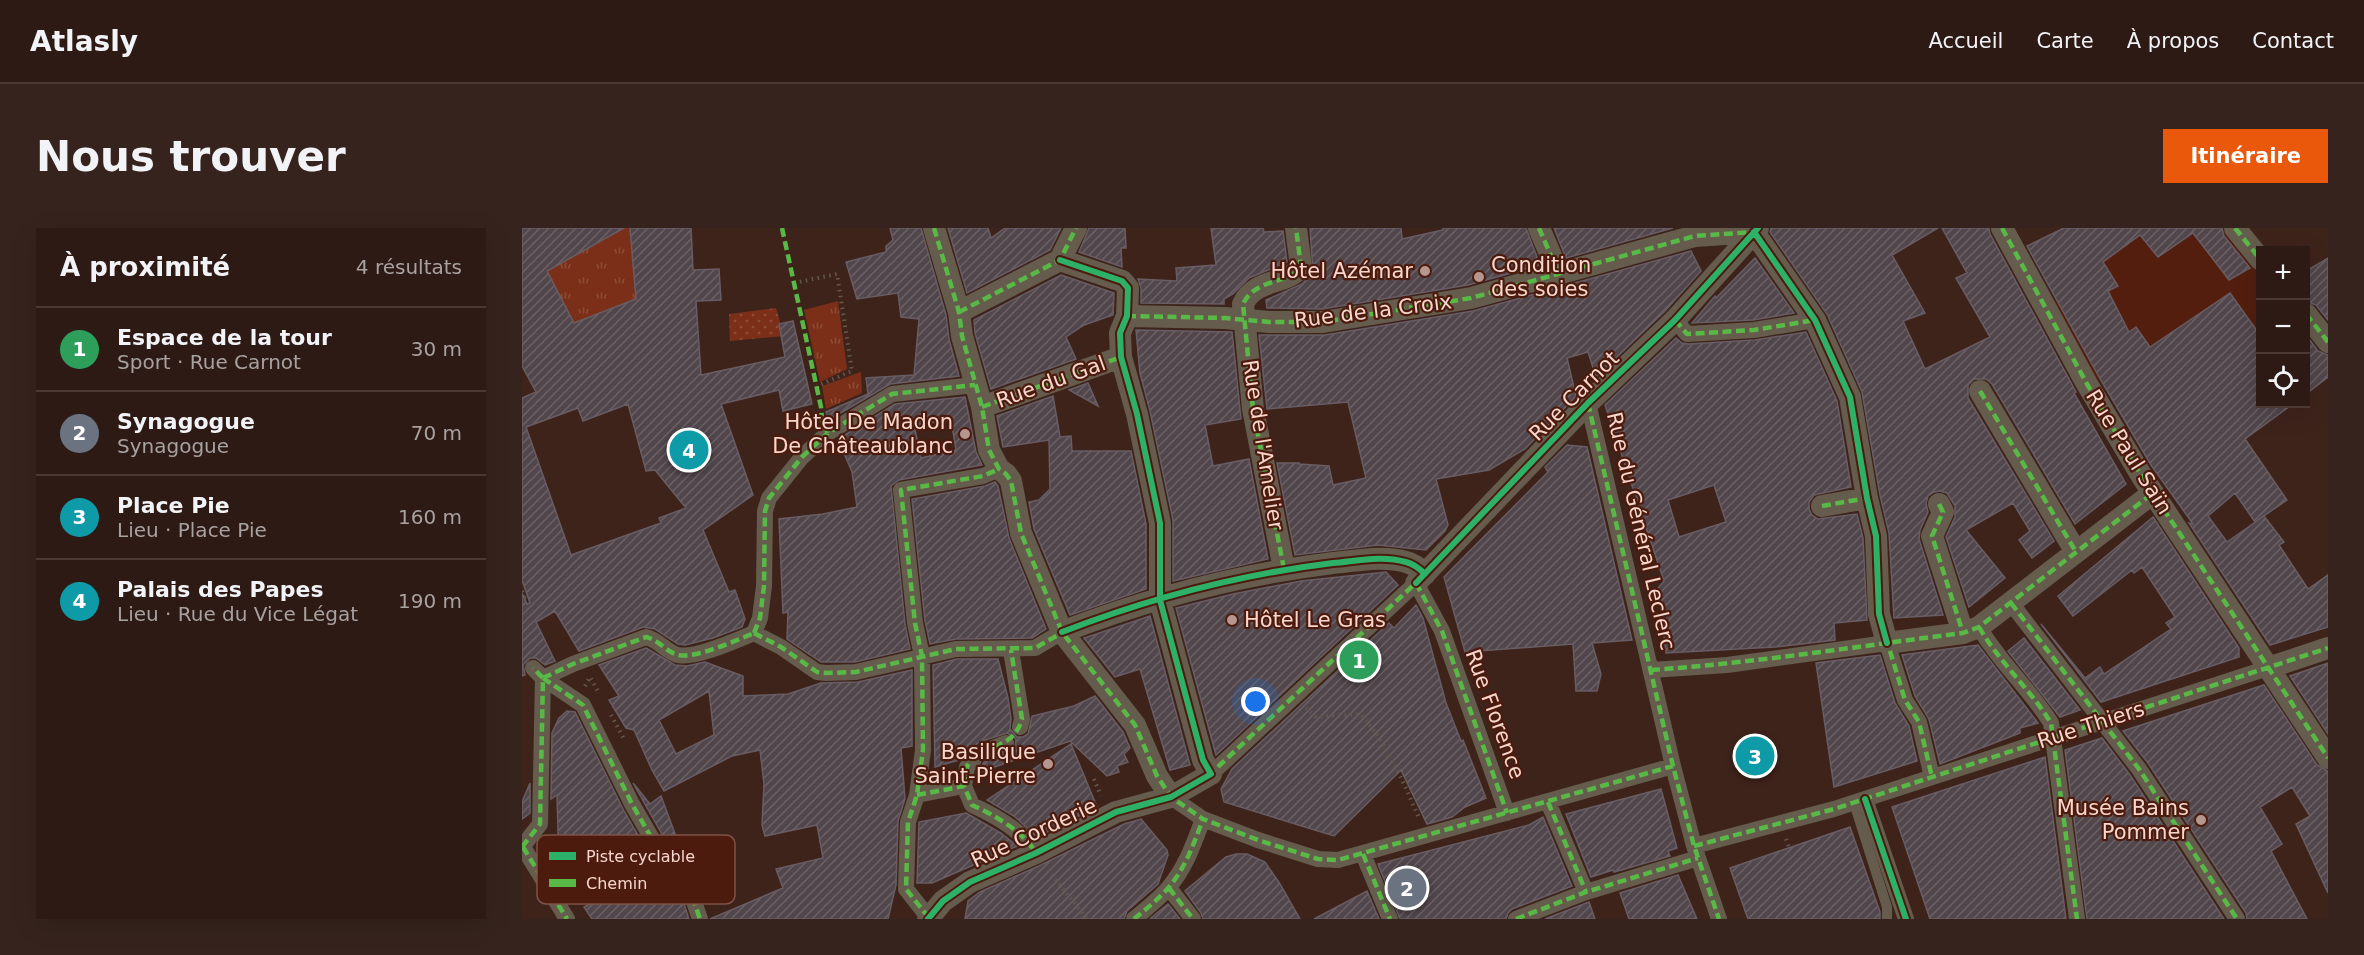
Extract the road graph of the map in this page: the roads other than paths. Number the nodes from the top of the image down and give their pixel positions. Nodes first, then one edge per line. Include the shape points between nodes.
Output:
1 (934, 228) edge
2 (1076, 228) edge
3 (1296, 228) edge
4 (1539, 228) edge
5 (2002, 228) edge
6 (1754, 229) edge
7 (2237, 229) edge
8 (2256, 254) edge
9 (1060, 260) junction
10 (1558, 272) junction
11 (959, 312) junction
12 (1127, 316) junction
13 (2310, 319) edge
14 (1675, 320) junction
15 (1815, 320) junction
16 (1244, 321) junction
17 (2328, 342) edge
18 (1121, 357) junction
19 (975, 385) junction
20 (1980, 391) dead end
21 (1588, 403) junction
22 (982, 407) junction
23 (999, 469) junction
24 (2153, 493) junction
25 (1867, 498) junction
26 (1939, 504) dead end
27 (1822, 506) dead end
28 (2076, 552) junction
29 (1284, 569) junction
30 (1421, 578) junction
31 (1160, 600) junction
32 (2011, 603) junction
33 (1971, 630) junction
34 (1062, 632) junction
35 (754, 633) junction
36 (1887, 643) junction
37 (2328, 648) edge
38 (1008, 650) junction
39 (922, 656) junction
40 (2268, 668) junction
41 (1651, 670) junction
42 (538, 673) junction
43 (2102, 722) junction
44 (1020, 727) dead end
45 (2054, 737) junction
46 (1006, 743) dead end
47 (2328, 758) edge
48 (1673, 766) junction
49 (1211, 774) junction
50 (1932, 777) junction
51 (964, 786) junction
52 (917, 795) junction
53 (1171, 797) junction
54 (1860, 801) junction
55 (1548, 802) junction
56 (1507, 813) junction
57 (1203, 819) junction
58 (650, 835) edge
59 (522, 847) edge
60 (1696, 852) junction
61 (1036, 853) junction
62 (1363, 854) junction
63 (537, 871) edge
64 (1172, 883) junction
65 (1586, 892) junction
66 (558, 904) edge
67 (695, 904) edge
68 (929, 918) edge
69 (567, 919) edge
70 (700, 919) edge
71 (1134, 919) edge
72 (1193, 919) edge
73 (1390, 919) edge
74 (1516, 919) edge
75 (1719, 919) edge
76 (1887, 919) edge
77 (1906, 919) edge
78 (2077, 919) edge
79 (2237, 919) edge

1 - 11 street
2 - 9 street
3 - 16 street via 1301,267 1247,297 1243,304
4 - 10 street
5 - 24 street, Rue Paul Saïn via 2087,384
6 - 10 street, Rue de la Croix via 1695,236
6 - 14 street, Rue Carnot
6 - 15 street
7 - 8 street
9 - 11 street
9 - 12 street via 1122,281 1128,288
10 - 16 street, Rue de la Croix via 1471,298 1323,322
11 - 19 street
12 - 16 street, Rue de la Croix
12 - 18 street via 1120,333
13 - 17 street
14 - 15 street via 1687,334 1754,330
14 - 21 street, Rue Carnot
15 - 25 street via 1850,397
16 - 29 street, Rue de l'Amelier via 1253,409
18 - 22 street, Rue du Gal
18 - 31 street via 1160,523
19 - 22 street
19 - 35 street via 892,394 828,433 802,457 769,498 765,511 761,607
20 - 28 street
21 - 30 street, Rue Carnot
21 - 41 street, Rue du Général Leclerc
22 - 23 street via 989,450
23 - 34 street via 1011,481 1021,533
23 - 39 street via 983,476 901,490
24 - 28 street
24 - 40 street, Rue Paul Saïn
25 - 27 street
25 - 36 street via 1876,536 1879,614
26 - 33 street via 1943,512 1932,536
28 - 32 street
29 - 30 street via 1378,558 1417,566
29 - 31 street
30 - 49 street, Rue Carnot
30 - 56 street, Rue Florence
31 - 34 street
31 - 49 street via 1203,760
32 - 33 street
32 - 43 street
33 - 36 street
33 - 45 street via 2039,704 2051,723
34 - 38 street via 1035,648
34 - 53 street via 1135,725 1157,776
35 - 39 street via 817,672 855,672
35 - 42 street via 679,656 646,637
36 - 41 street via 1727,665
36 - 50 street via 1905,700 1918,722
37 - 40 street, Rue Thiers
38 - 39 street via 956,649
38 - 44 street via 1022,719
39 - 52 street via 923,750
40 - 43 street, Rue Thiers
40 - 47 street, Rue Paul Saïn
41 - 48 street, Rue du Général Leclerc
42 - 58 street via 584,705
42 - 59 street via 540,824
43 - 45 street, Rue Thiers
43 - 79 street via 2139,769
45 - 50 street, Rue Thiers
45 - 78 street
46 - 51 street via 978,756 967,767
48 - 55 street
48 - 60 street, Rue du Général Leclerc
49 - 53 street, Rue Corderie
50 - 54 street, Rue Thiers
51 - 52 street
51 - 61 street via 972,805 1029,840
52 - 68 street via 908,822 906,889
53 - 57 street
53 - 61 street, Rue Corderie via 1130,807
54 - 60 street, Rue Thiers
54 - 76 lane
54 - 77 street
55 - 56 street
55 - 65 street
56 - 62 street
57 - 62 street via 1318,859 1338,860
57 - 64 street via 1190,856
59 - 63 street
60 - 65 street, Rue Thiers
60 - 75 street, Rue du Général Leclerc
61 - 68 street, Rue Corderie via 970,882 943,901
62 - 73 street
64 - 71 street
64 - 72 street
65 - 74 street, Rue Thiers
66 - 69 street
67 - 70 street

